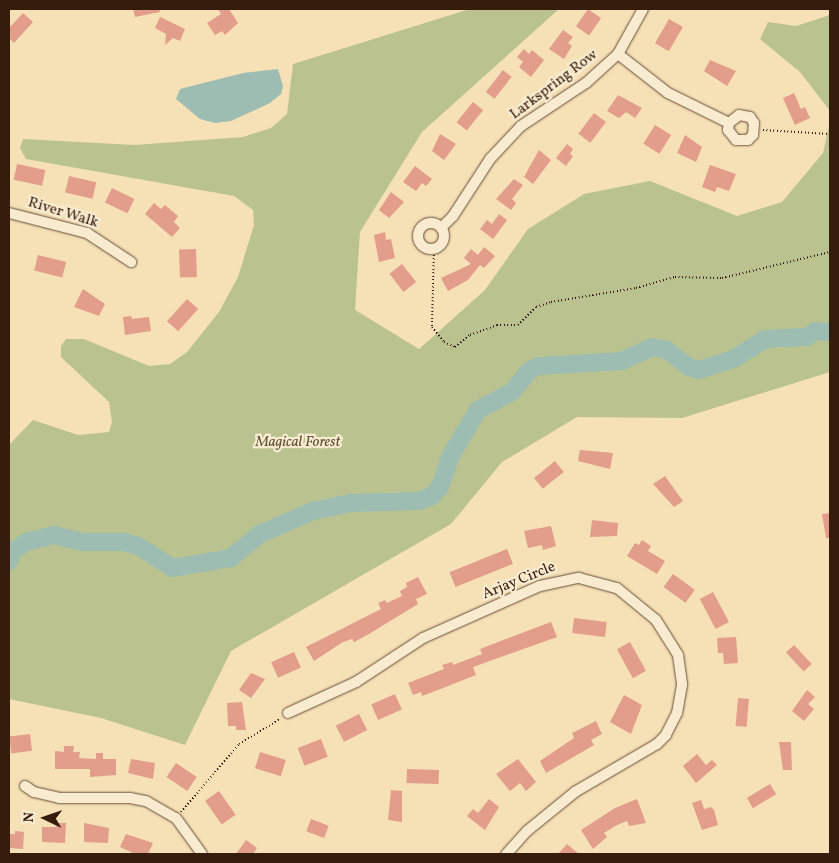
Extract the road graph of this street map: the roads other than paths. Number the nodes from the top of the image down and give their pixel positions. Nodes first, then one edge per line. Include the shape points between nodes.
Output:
1 (642, 9) edge
2 (618, 54) junction
3 (729, 123) junction
4 (9, 214) edge
5 (441, 228) junction
6 (131, 262) dead end
7 (288, 713) road end
8 (25, 786) dead end
9 (202, 854) edge
10 (506, 854) edge

1 - 2 street, Larkspring Row
2 - 3 street via 668,93
2 - 5 street, Larkspring Row via 586,84 521,126 490,159 453,216
3 - 3 street via 728,130 736,140 748,140 755,129 754,123 744,115 732,118
4 - 6 street, River Walk via 86,233
5 - 5 street, Larkspring Row via 430,223 418,233 421,244 434,248 444,238
7 - 10 street, Arjay Circle via 356,682 424,638 540,586 579,578 617,588 656,620 678,655 682,685 677,713 666,735 657,744 574,792 527,831
8 - 9 street via 34,792 60,798 146,801 176,818

